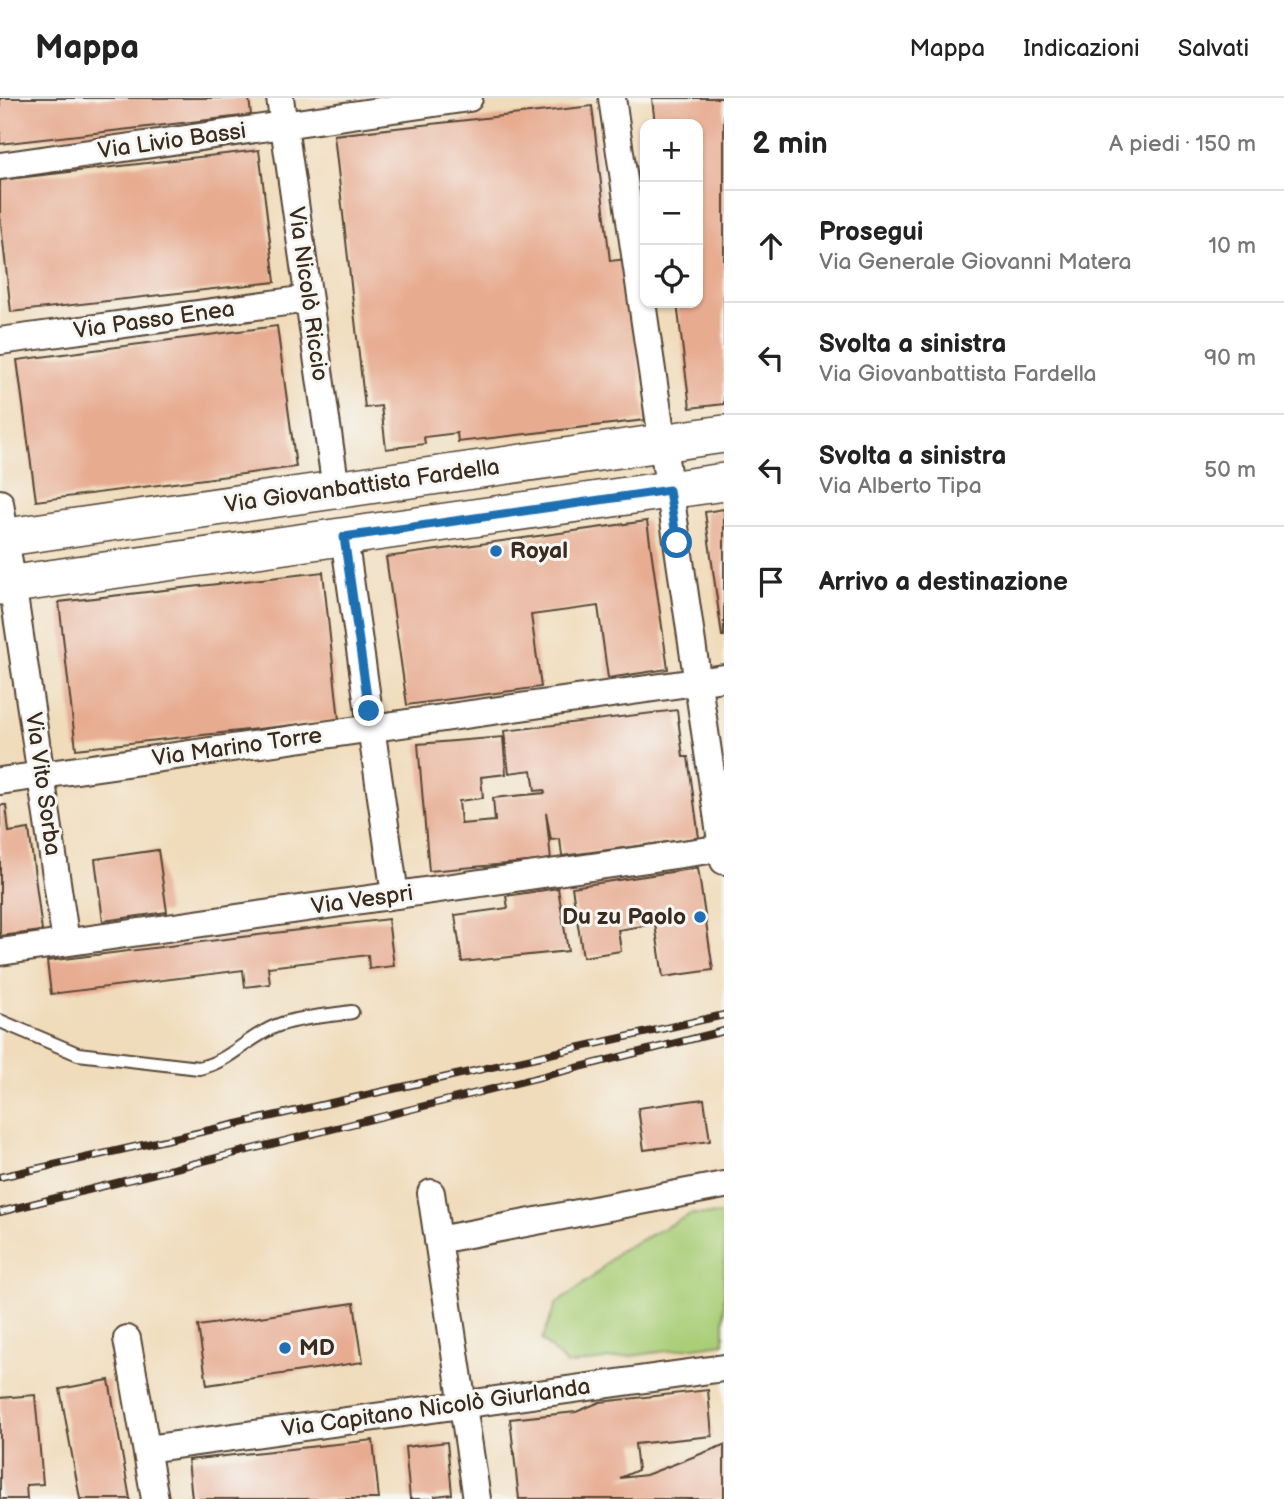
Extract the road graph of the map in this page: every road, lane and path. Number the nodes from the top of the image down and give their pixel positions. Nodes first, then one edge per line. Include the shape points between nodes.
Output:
1 (280, 98) edge
2 (470, 98) edge
3 (612, 98) edge
4 (284, 125) junction
5 (0, 166) edge
6 (308, 299) junction
7 (0, 341) edge
8 (724, 434) edge
9 (663, 443) junction
10 (724, 482) edge
11 (335, 489) junction
12 (669, 490) junction
13 (2, 526) edge
14 (344, 537) junction
15 (7, 585) edge
16 (724, 678) edge
17 (698, 681) junction
18 (371, 727) junction
19 (41, 775) junction
20 (0, 780) edge
21 (723, 852) edge
22 (395, 895) junction
23 (66, 942) junction
24 (0, 952) edge
25 (352, 1012) dead end
26 (0, 1021) edge
27 (724, 1185) edge
28 (431, 1193) dead end
29 (438, 1240) junction
30 (127, 1339) dead end
31 (724, 1368) edge
32 (463, 1405) junction
33 (147, 1449) junction
34 (155, 1499) edge
35 (477, 1499) edge

1 - 4 street, Via Nicolò Riccio
2 - 4 street, Via Livio Bassi
3 - 9 street
4 - 5 street, Via Livio Bassi
4 - 6 street, Via Nicolò Riccio
6 - 7 street, Via Passo Enea
6 - 11 street, Via Nicolò Riccio
8 - 9 main road, Via Giovanbattista Fardella
9 - 11 main road, Via Giovanbattista Fardella
9 - 12 street
10 - 12 main road, Via Giovanbattista Fardella
11 - 13 main road, Via Giovanbattista Fardella
12 - 14 main road, Via Giovanbattista Fardella
12 - 17 street
13 - 15 street, Via Vito Sorba
14 - 15 main road, Via Giovanbattista Fardella
14 - 18 street
15 - 19 street, Via Vito Sorba
16 - 17 street, Via Marino Torre
17 - 18 street, Via Marino Torre
17 - 21 street
18 - 19 street, Via Marino Torre
18 - 22 street
19 - 20 street, Via Marino Torre
19 - 23 street, Via Vito Sorba
21 - 22 street, Via Vespri
22 - 23 street, Via Vespri
23 - 24 street, Via Vespri
25 - 26 lane via 278,1024 214,1065 199,1068 78,1054
27 - 29 street
28 - 29 street
29 - 32 street
30 - 33 street
31 - 32 street, Via Capitano Nicolò Giurlanda
32 - 33 street, Via Capitano Nicolò Giurlanda
32 - 35 street
33 - 34 street

